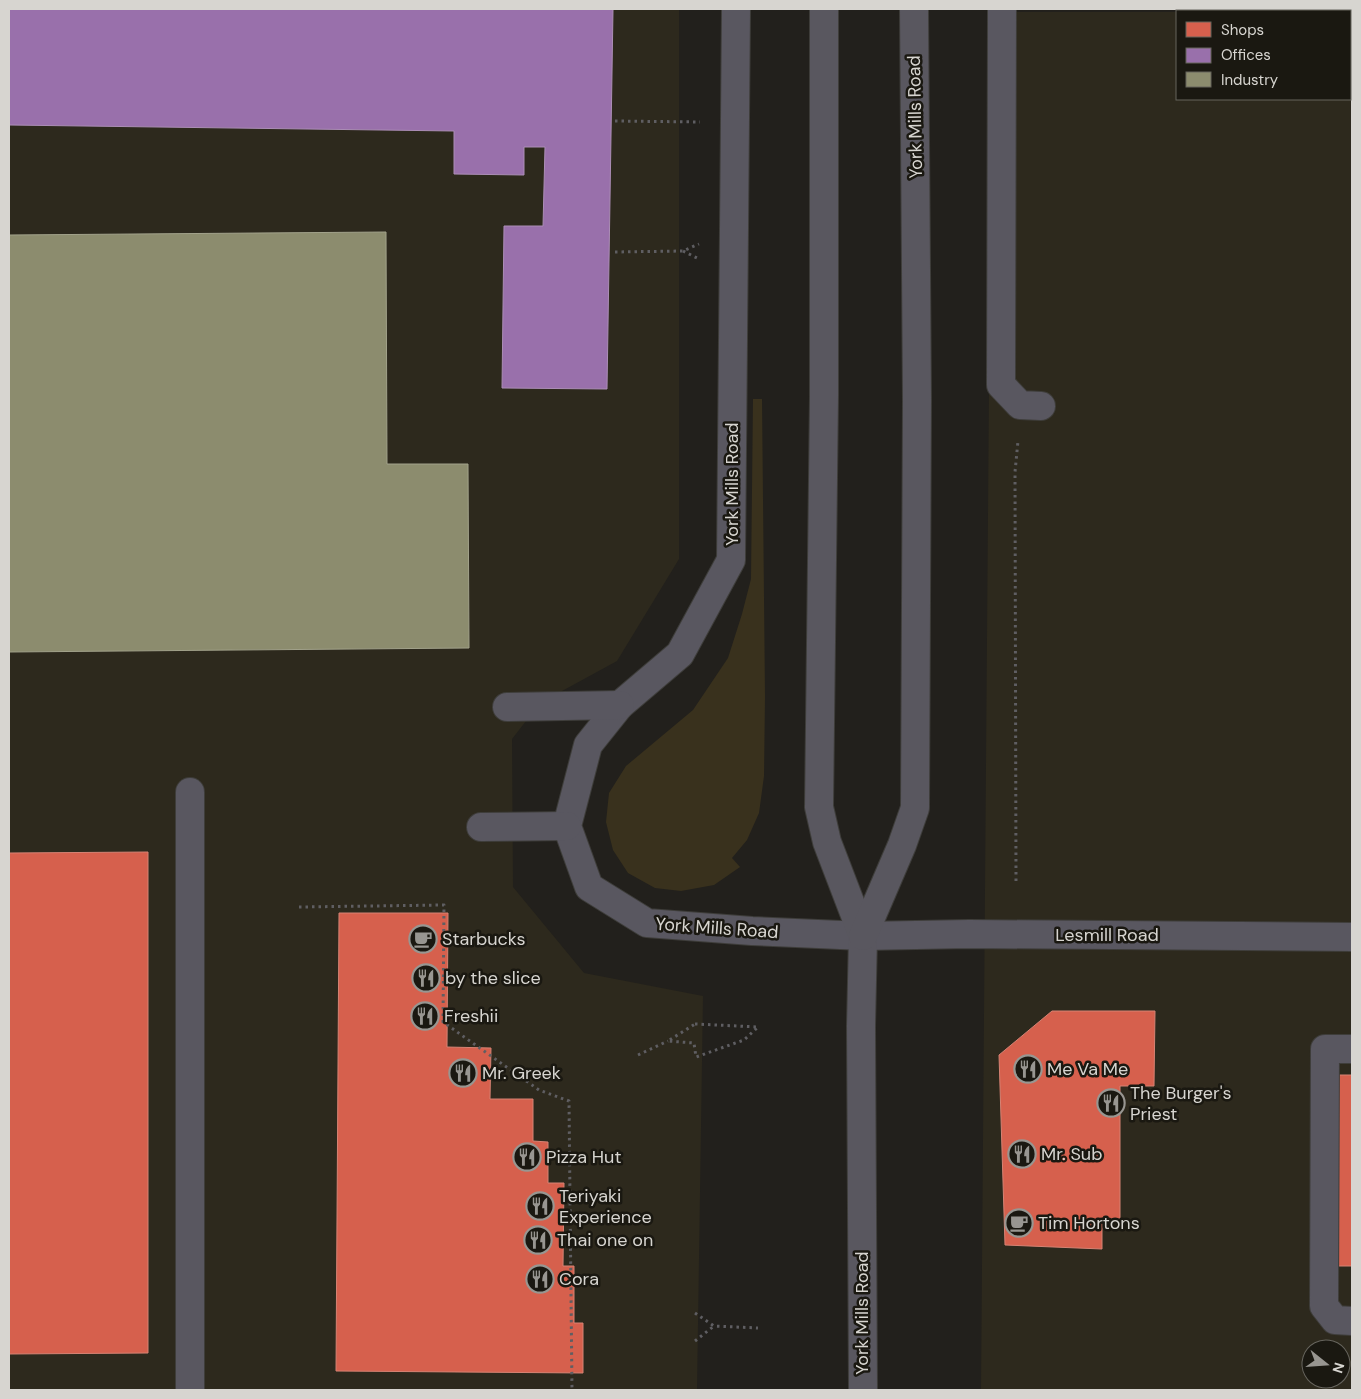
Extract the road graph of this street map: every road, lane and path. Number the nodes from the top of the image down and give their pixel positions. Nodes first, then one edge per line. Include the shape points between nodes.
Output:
1 (736, 9) edge
2 (824, 9) edge
3 (914, 9) edge
4 (1002, 9) edge
5 (615, 121) dead end
6 (735, 122) junction
7 (734, 230) junction
8 (615, 252) dead end
9 (1031, 406) joint
10 (620, 705) junction
11 (507, 707) dead end
12 (190, 792) dead end
13 (567, 826) junction
14 (480, 827) dead end
15 (1016, 881) dead end
16 (299, 907) dead end
17 (863, 936) junction
18 (1352, 937) edge
19 (668, 1041) junction
20 (1352, 1049) edge
21 (638, 1055) dead end
22 (695, 1313) dead end
23 (1344, 1320) edge
24 (714, 1326) junction
25 (758, 1328) dead end
26 (695, 1340) dead end
27 (190, 1390) edge
28 (572, 1390) edge
29 (863, 1390) edge

1 - 6 street, York Mills Road
2 - 17 main road, York Mills Road via 819,806 827,842
3 - 17 main road, York Mills Road via 918,400 915,808
4 - 9 street via 1001,385
5 - 6 path
6 - 7 street, York Mills Road
7 - 8 path via 683,251
7 - 10 street, York Mills Road via 731,560 680,654
9 - 15 path via 1015,472
10 - 11 street
10 - 13 street, York Mills Road via 588,745
12 - 27 street
13 - 14 street
13 - 17 street, York Mills Road via 589,886 647,923
16 - 28 path via 444,905 443,1022 539,1090 569,1101
17 - 18 street, Lesmill Road
17 - 29 main road, York Mills Road
19 - 19 path via 695,1024 758,1027 744,1040 696,1057 694,1043
19 - 21 path
20 - 23 street via 1325,1049 1324,1306
22 - 24 path
24 - 25 path
24 - 26 path

